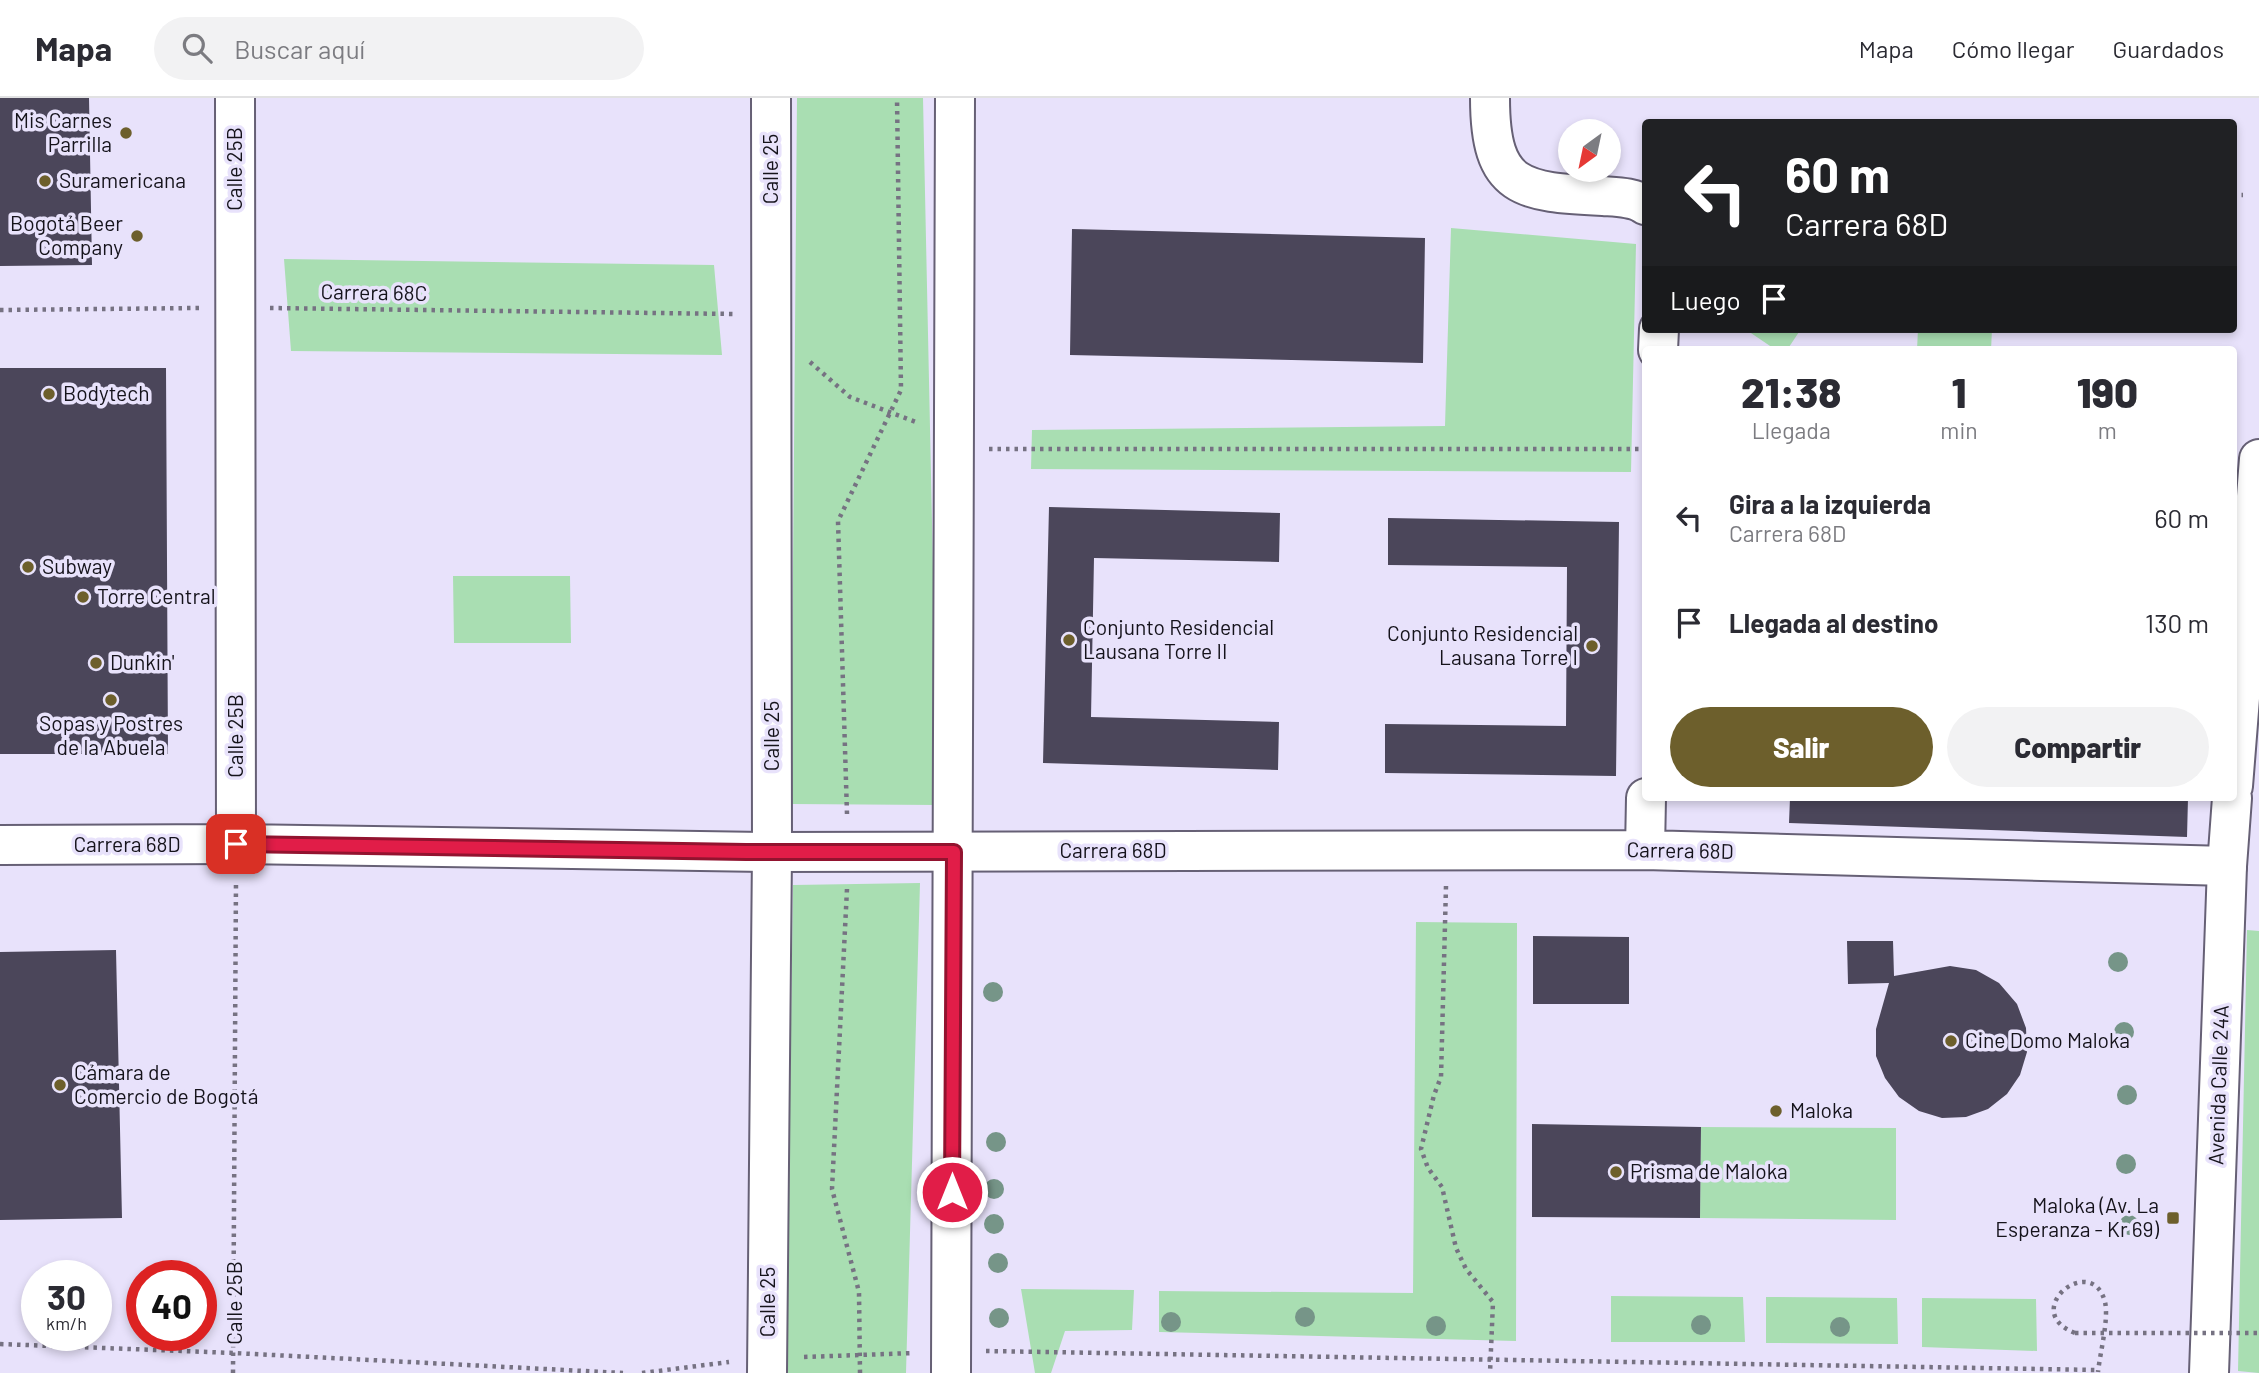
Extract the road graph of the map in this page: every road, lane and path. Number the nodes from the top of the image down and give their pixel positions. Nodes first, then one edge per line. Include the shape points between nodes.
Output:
1 (235, 98) edge
2 (771, 98) edge
3 (897, 98) edge
4 (956, 98) edge
5 (1490, 98) edge
6 (2237, 195) edge
7 (2243, 195) dead end
8 (1642, 204) edge
9 (235, 307) junction
10 (0, 310) edge
11 (760, 318) junction
12 (891, 410) junction
13 (955, 449) junction
14 (1642, 449) edge
15 (2259, 459) edge
16 (2237, 736) edge
17 (1646, 801) edge
18 (2232, 801) edge
19 (236, 844) junction
20 (0, 845) edge
21 (1448, 850) junction
22 (1645, 850) junction
23 (772, 852) junction
24 (849, 852) junction
25 (954, 852) junction
26 (2227, 866) junction
27 (2259, 1333) edge
28 (0, 1345) edge
29 (234, 1353) junction
30 (860, 1356) junction
31 (1491, 1360) junction
32 (951, 1362) edge
33 (767, 1365) edge
34 (2098, 1372) edge
35 (233, 1373) edge
36 (623, 1373) edge
37 (642, 1373) edge
38 (860, 1373) edge
39 (1490, 1373) edge
40 (2209, 1373) edge

1 - 9 street, Calle 25B
2 - 11 street, Calle 25
3 - 12 path via 901,390
4 - 13 street
5 - 8 street via 1497,159 1512,178 1554,193 1624,197
6 - 7 path
9 - 10 path, Carrera 68C
9 - 11 path, Carrera 68C
9 - 19 street, Calle 25B
11 - 12 path via 789,330 805,358 850,397
11 - 23 street, Calle 25
12 - 13 path via 936,431
12 - 24 path via 838,521
13 - 14 path
13 - 25 street
15 - 16 street
17 - 22 street
18 - 26 street, Avenida Calle 24A
19 - 20 street, Carrera 68D
19 - 23 street, Carrera 68D
19 - 29 path, Calle 25B
21 - 22 street, Carrera 68D
21 - 25 street, Carrera 68D
21 - 31 path via 1441,1077 1421,1149 1441,1187 1456,1248 1466,1269 1493,1302
22 - 26 street, Carrera 68D
23 - 24 street, Carrera 68D
23 - 33 street, Calle 25
24 - 25 street, Carrera 68D
24 - 30 path via 832,1189 859,1292
25 - 32 street
26 - 40 street, Avenida Calle 24A
27 - 34 path, bridge via 2075,1332 2060,1324 2054,1308 2065,1286 2081,1282 2096,1288 2105,1302 2106,1310
28 - 29 path
29 - 35 path, Calle 25B
29 - 36 path
30 - 32 path
30 - 33 path
30 - 38 path
31 - 32 path
31 - 34 path
31 - 39 path
33 - 37 path

